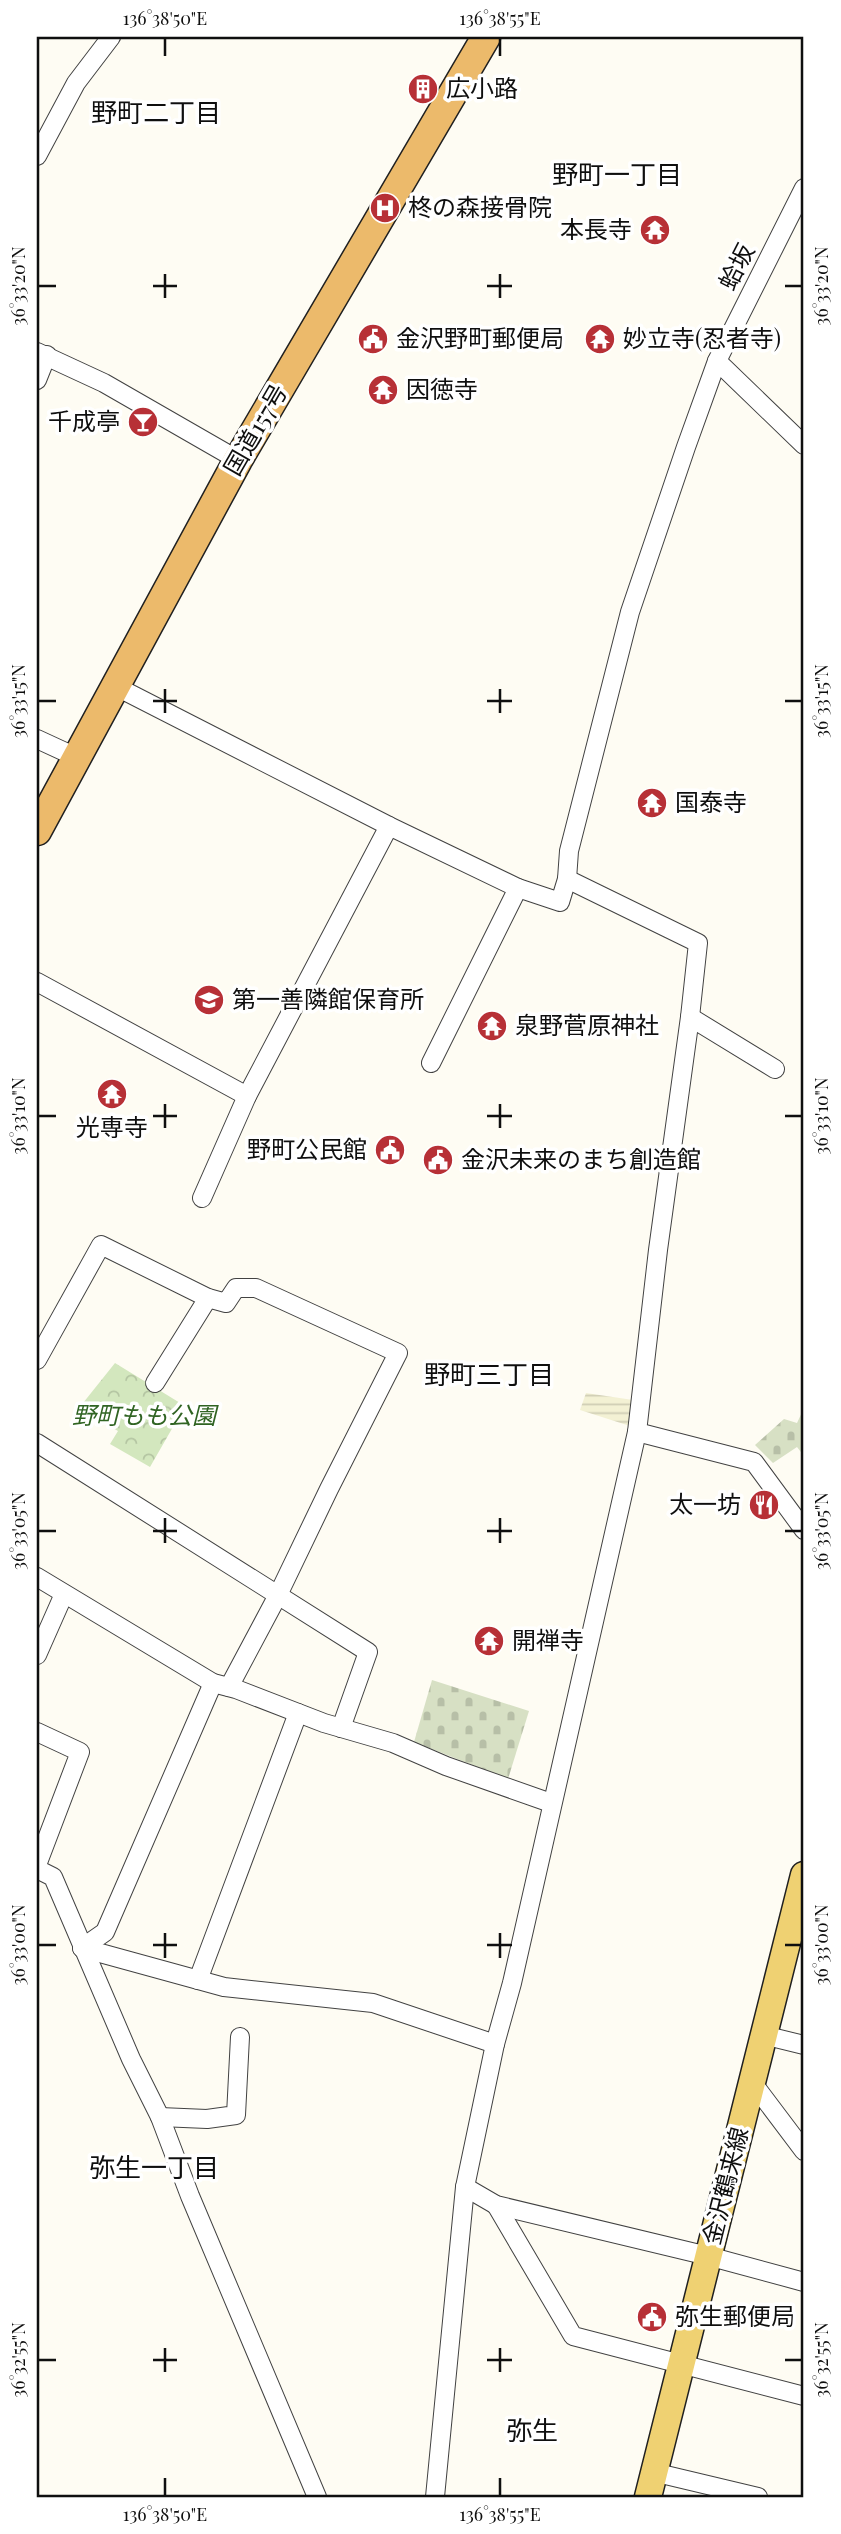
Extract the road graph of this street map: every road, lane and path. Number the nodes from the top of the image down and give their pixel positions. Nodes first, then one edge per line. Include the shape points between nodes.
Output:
1 (111, 37) edge
2 (486, 37) edge
3 (37, 156) edge
4 (804, 188) edge
5 (42, 354) edge
6 (717, 361) junction
7 (37, 380) edge
8 (804, 445) edge
9 (238, 460) junction
10 (115, 686) junction
11 (37, 739) edge
12 (76, 757) junction
13 (389, 826) junction
14 (37, 831) edge
15 (567, 878) junction
16 (518, 888) junction
17 (37, 982) edge
18 (690, 1017) junction
19 (431, 1063) dead end
20 (775, 1069) dead end
21 (247, 1096) junction
22 (202, 1198) dead end
23 (208, 1298) junction
24 (37, 1360) edge
25 (155, 1383) dead end
26 (637, 1432) junction
27 (38, 1446) edge
28 (804, 1530) edge
29 (37, 1577) edge
30 (64, 1594) junction
31 (278, 1595) junction
32 (37, 1655) edge
33 (221, 1685) junction
34 (298, 1713) junction
35 (341, 1728) junction
36 (37, 1732) edge
37 (551, 1803) junction
38 (37, 1867) edge
39 (804, 1875) edge
40 (82, 1948) junction
41 (198, 1980) junction
42 (763, 2035) junction
43 (240, 2037) dead end
44 (495, 2044) junction
45 (804, 2045) edge
46 (752, 2082) junction
47 (160, 2117) junction
48 (804, 2151) edge
49 (465, 2187) junction
50 (496, 2204) junction
51 (708, 2256) junction
52 (804, 2282) edge
53 (680, 2362) junction
54 (804, 2396) edge
55 (653, 2472) junction
56 (317, 2497) edge
57 (435, 2497) edge
58 (648, 2497) edge
59 (758, 2497) edge

1 - 3 street via 76,83
2 - 9 highway, 国道157号
4 - 6 street, 蛤坂
5 - 7 street
5 - 9 street via 104,383
6 - 8 street
6 - 15 street, 蛤坂 via 630,612 569,851
9 - 10 highway, 国道157号
10 - 12 highway, 国道157号
10 - 13 street
11 - 12 street
12 - 14 highway, 国道157号
13 - 16 street
13 - 21 street
15 - 16 street via 560,902
15 - 18 street via 698,943
16 - 19 street
17 - 21 street
18 - 20 street
18 - 26 street
21 - 22 street
23 - 24 street via 101,1245
23 - 25 street
23 - 31 street via 226,1303 236,1288 256,1288 398,1353
26 - 28 street via 754,1462
26 - 37 street
27 - 31 street
29 - 30 street
30 - 32 street
30 - 33 street
31 - 33 street
31 - 35 street via 368,1652
33 - 34 street
33 - 40 street via 105,1932
34 - 35 street
34 - 41 street
35 - 37 street
36 - 38 street via 80,1752
37 - 44 street
38 - 40 street via 53,1877
39 - 42 main road, 金沢鶴来線
40 - 41 street
40 - 47 street
41 - 44 street via 224,1987 373,2003
42 - 45 street
42 - 46 main road, 金沢鶴来線
43 - 47 street via 236,2115
44 - 49 street
46 - 48 street
46 - 51 main road, 金沢鶴来線
47 - 56 street
49 - 50 street
49 - 57 street
50 - 51 street
50 - 53 street via 573,2336
51 - 52 street
51 - 53 main road, 金沢鶴来線
53 - 54 street
53 - 55 main road, 金沢鶴来線
55 - 58 main road, 金沢鶴来線
55 - 59 street

